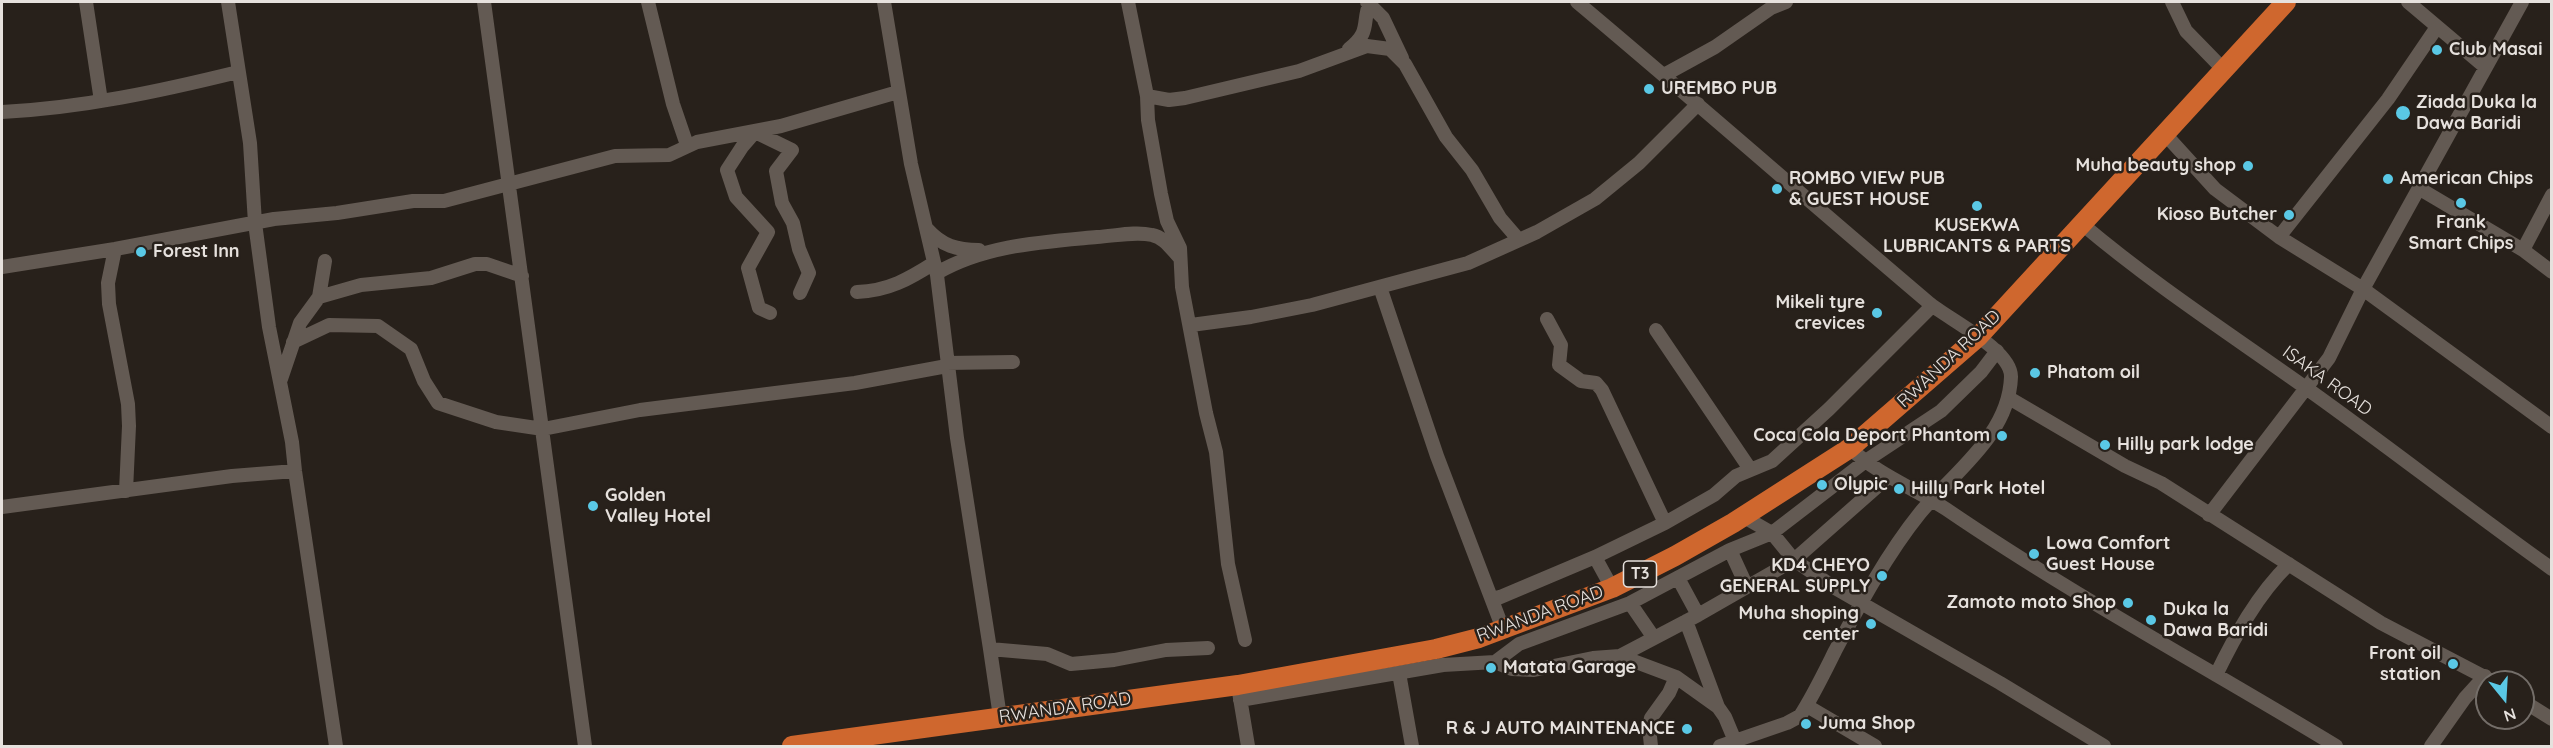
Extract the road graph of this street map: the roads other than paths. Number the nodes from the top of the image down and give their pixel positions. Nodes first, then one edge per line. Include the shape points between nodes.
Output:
1 (86, 2) edge
2 (228, 2) edge
3 (484, 2) edge
4 (648, 2) edge
5 (884, 2) edge
6 (1128, 2) edge
7 (1369, 2) edge
8 (1577, 2) edge
9 (1786, 2) edge
10 (2286, 2) edge
11 (2408, 2) edge
12 (2522, 2) edge
13 (2178, 5) edge
14 (2437, 27) junction
15 (1344, 54) junction
16 (1405, 64) junction
17 (2485, 67) junction
18 (2224, 69) junction
19 (238, 72) junction
20 (1664, 75) junction
21 (898, 92) junction
22 (1148, 96) junction
23 (101, 101) junction
24 (1698, 104) junction
25 (2, 112) edge
26 (755, 132) junction
27 (2164, 133) junction
28 (687, 145) junction
29 (509, 185) junction
30 (2420, 189) junction
31 (2552, 195) edge
32 (255, 223) junction
33 (2082, 224) junction
34 (926, 227) junction
35 (2278, 237) junction
36 (1519, 240) junction
37 (115, 249) junction
38 (996, 250) junction
39 (2523, 250) junction
40 (1180, 258) junction
41 (326, 261) dead end
42 (2, 267) edge
43 (936, 268) junction
44 (2552, 272) edge
45 (522, 276) junction
46 (1380, 286) junction
47 (2363, 289) junction
48 (857, 292) dead end
49 (800, 293) dead end
50 (319, 297) junction
51 (1932, 306) junction
52 (770, 313) dead end
53 (1547, 319) dead end
54 (1191, 326) junction
55 (1656, 330) dead end
56 (1978, 337) junction
57 (293, 342) junction
58 (1997, 351) junction
59 (1013, 362) dead end
60 (947, 364) junction
61 (280, 384) junction
62 (2306, 388) junction
63 (2009, 399) junction
64 (2552, 427) edge
65 (543, 429) junction
66 (1850, 448) junction
67 (1867, 460) junction
68 (1750, 469) junction
69 (295, 471) junction
70 (1888, 477) junction
71 (126, 491) junction
72 (1932, 500) junction
73 (2, 507) edge
74 (2209, 515) junction
75 (1744, 517) junction
76 (1665, 523) junction
77 (1772, 533) junction
78 (1730, 550) junction
79 (1595, 557) junction
80 (1794, 560) junction
81 (2289, 564) junction
82 (2552, 569) edge
83 (1678, 578) junction
84 (1747, 587) junction
85 (1612, 588) junction
86 (1492, 597) junction
87 (1630, 603) junction
88 (1861, 603) junction
89 (1692, 618) junction
90 (1503, 630) junction
91 (1654, 638) junction
92 (1245, 640) dead end
93 (1208, 648) dead end
94 (990, 649) junction
95 (1620, 656) junction
96 (1495, 662) junction
97 (2475, 672) edge
98 (1399, 673) junction
99 (2216, 675) junction
100 (1676, 677) junction
101 (2475, 691) edge
102 (1239, 692) junction
103 (1807, 706) junction
104 (1718, 707) junction
105 (2535, 708) edge
106 (1000, 717) junction
107 (2552, 719) edge
108 (1735, 741) junction
109 (336, 747) edge
110 (585, 747) edge
111 (792, 747) edge
112 (1248, 747) edge
113 (1412, 747) edge
114 (1651, 747) edge
115 (1720, 747) edge
116 (1875, 747) edge
117 (2104, 747) edge
118 (2336, 747) edge
119 (2431, 747) edge

1 - 23 street
2 - 19 street
3 - 29 street
4 - 28 street
5 - 21 street
6 - 22 street
7 - 15 street via 1366,28
7 - 16 street via 1383,18
8 - 20 street
9 - 20 street
10 - 18 highway, RWANDA ROAD / T3
11 - 14 street
12 - 17 street
13 - 18 street via 2186,31
14 - 17 street
14 - 35 street via 2388,99
15 - 16 street via 1367,46 1385,47
15 - 22 street via 1299,71 1229,88 1169,100
16 - 36 street via 1446,137 1472,170 1500,219
17 - 30 street
18 - 27 highway, RWANDA ROAD / T3
19 - 23 street via 168,90
19 - 32 street via 250,142
20 - 24 street
21 - 26 street
21 - 34 street
22 - 40 street via 1155,165
23 - 25 street
24 - 36 street via 1639,163 1595,199
24 - 51 street
26 - 28 street
26 - 49 street via 792,150 776,171 782,203 794,223 809,273
26 - 52 street via 727,170 736,197 768,232 748,268 759,308
27 - 33 highway, RWANDA ROAD / T3
27 - 35 street via 2215,189
28 - 29 street via 669,155 615,156
29 - 32 street via 439,202 413,201
29 - 45 street
30 - 39 street
30 - 47 street
31 - 39 street
32 - 37 street
32 - 61 street
33 - 56 highway, RWANDA ROAD / T3
33 - 62 street, ISAKA ROAD via 2131,266
34 - 38 street via 950,247
34 - 43 street
35 - 47 street
36 - 46 street via 1468,263
37 - 42 street
37 - 71 street via 108,283 128,405
38 - 40 street via 1136,234 1159,237
38 - 43 street
39 - 44 street
40 - 54 street
41 - 50 street
43 - 48 street via 881,290
43 - 60 street
45 - 50 street via 475,264 431,278 361,285
45 - 65 street
46 - 54 street via 1312,305
46 - 86 street via 1437,456
47 - 62 street via 2329,358
47 - 64 street
50 - 57 street via 302,319
51 - 56 street
51 - 68 street via 1789,447 1772,461
53 - 76 street via 1561,345 1559,365 1581,381 1596,383 1602,390
54 - 92 street via 1216,452 1228,564
55 - 68 street
56 - 58 street
56 - 66 highway, RWANDA ROAD / T3
57 - 61 street
57 - 65 street via 329,325 378,326 411,349 438,403 496,422
58 - 63 street via 2012,373
58 - 67 street via 1982,372 1941,411
59 - 60 street
60 - 65 street via 855,383 640,410
60 - 94 street
61 - 69 street
62 - 74 street
62 - 82 street, ISAKA ROAD
63 - 72 street via 1975,456
63 - 74 street via 2161,483
65 - 110 street
66 - 67 street
66 - 75 highway, RWANDA ROAD / T3
67 - 70 street
67 - 77 street
68 - 76 street
69 - 71 street
69 - 109 street
70 - 72 street
70 - 80 street
71 - 73 street
72 - 88 street
72 - 99 street via 2003,548
74 - 81 street
75 - 77 street
75 - 85 highway, RWANDA ROAD / T3
76 - 79 street
77 - 78 street
77 - 80 street
78 - 83 street
78 - 84 street
79 - 85 street
79 - 86 street via 1498,598
80 - 84 street
80 - 88 street
81 - 97 street via 2381,623
81 - 99 street via 2245,621
83 - 87 street
83 - 89 street
84 - 89 street
85 - 90 highway, RWANDA ROAD / T3
86 - 90 street
87 - 91 street
87 - 96 street via 1539,635
88 - 103 street
88 - 117 street
89 - 91 street
89 - 104 street
90 - 102 highway, RWANDA ROAD / T3 via 1437,649
91 - 95 street
93 - 94 street via 1071,664 1047,654
94 - 106 street
95 - 96 street via 1534,670 1512,669
95 - 100 street
96 - 98 street
98 - 102 street
98 - 113 street
99 - 118 street
100 - 104 street
100 - 114 street via 1652,718
101 - 119 street
102 - 106 highway, RWANDA ROAD / T3
102 - 112 street
103 - 108 street via 1800,716 1787,723
103 - 116 street
104 - 108 street
105 - 107 street
106 - 111 highway, RWANDA ROAD / T3
108 - 115 street

